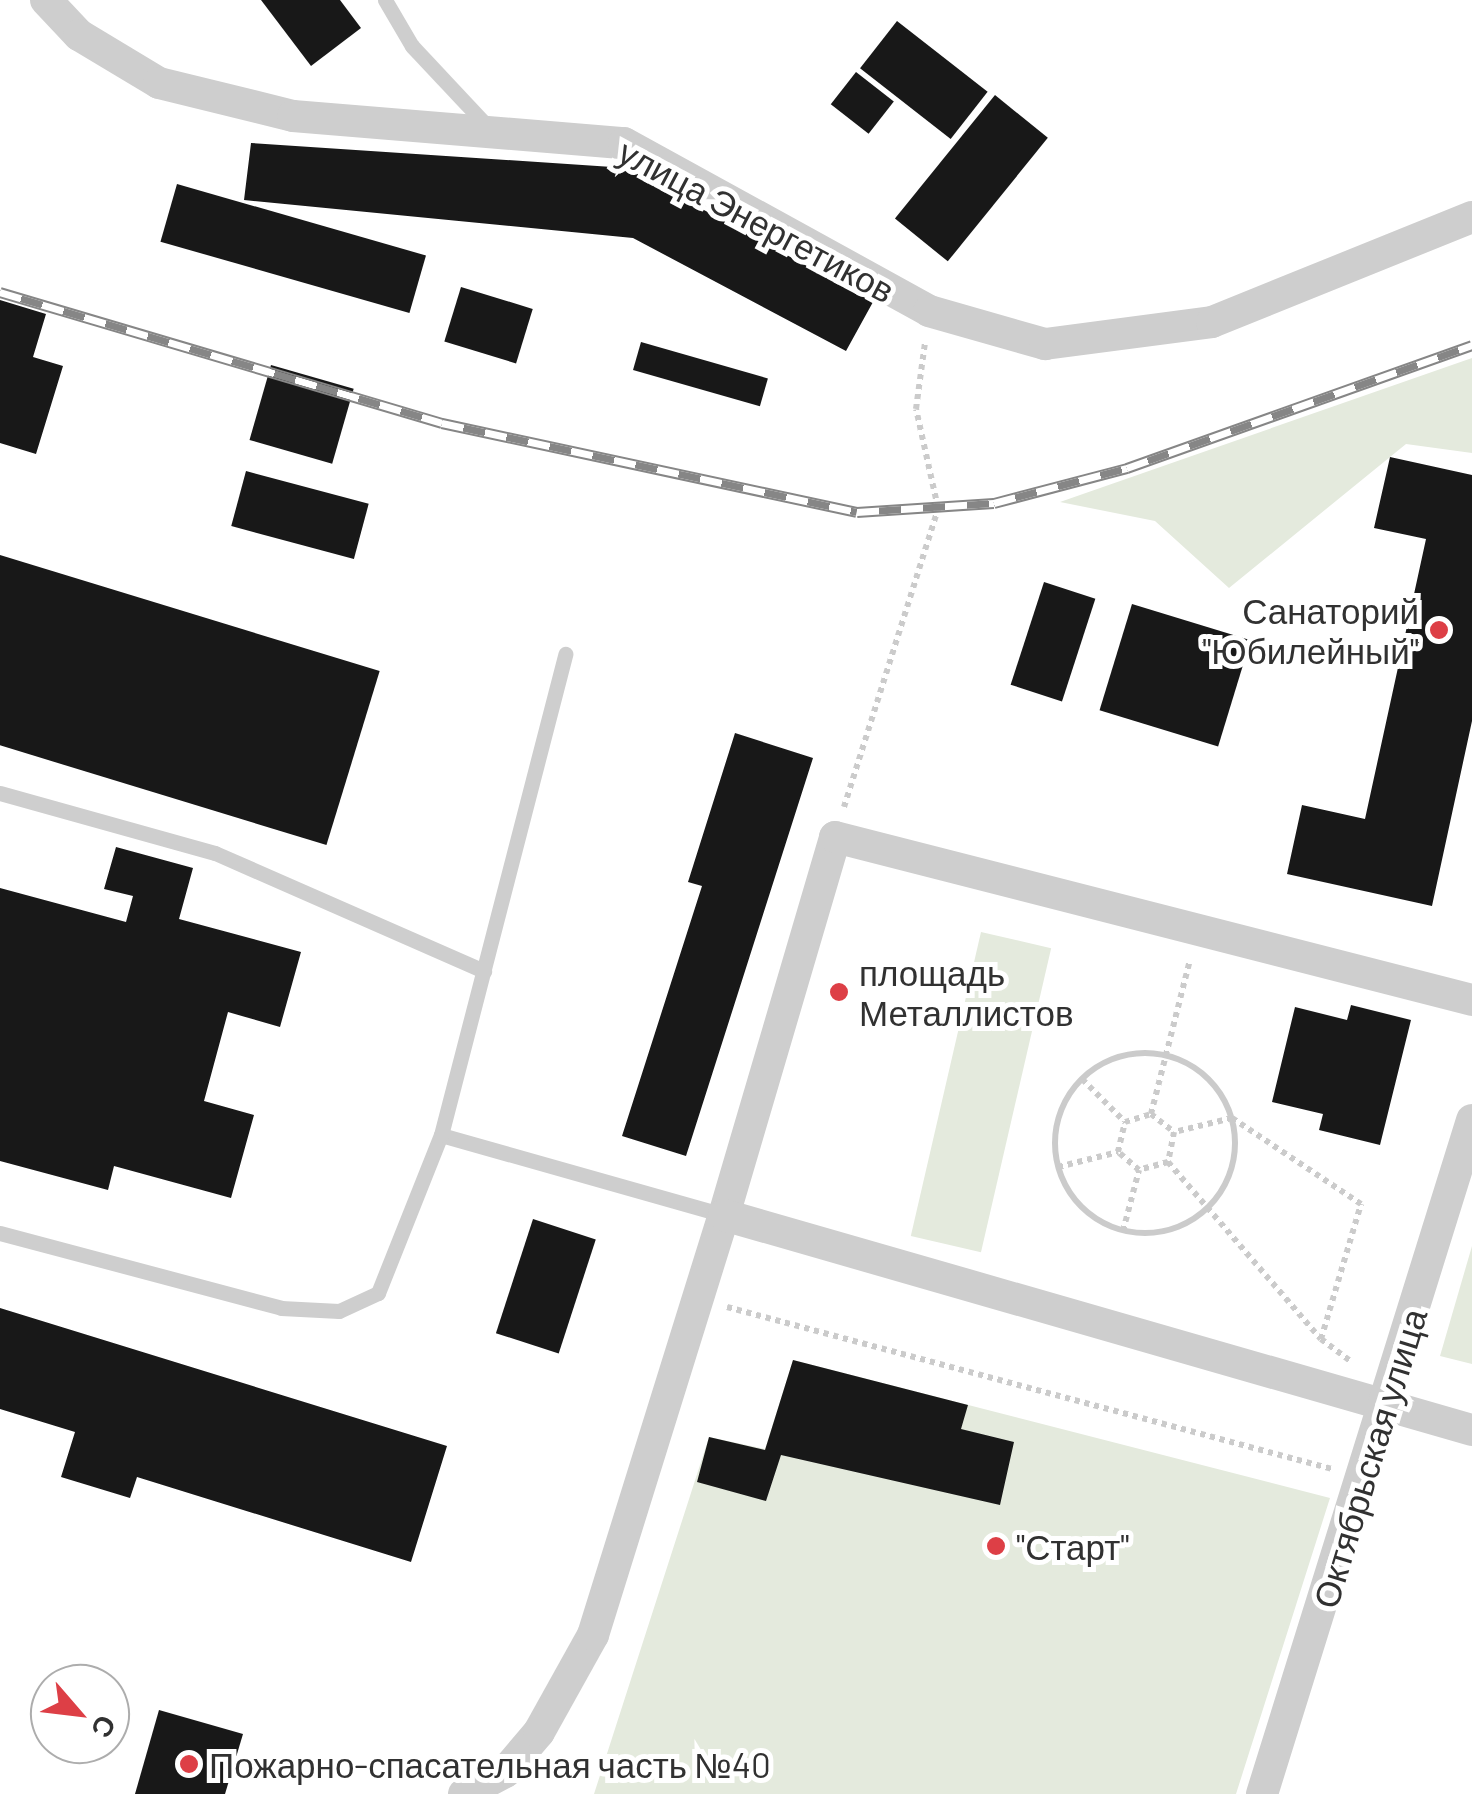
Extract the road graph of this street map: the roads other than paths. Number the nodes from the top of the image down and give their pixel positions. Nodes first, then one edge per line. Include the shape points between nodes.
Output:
1 (46, 0) edge
2 (385, 0) edge
3 (494, 132) junction
4 (1472, 217) edge
5 (565, 654) dead end
6 (0, 792) edge
7 (484, 971) junction
8 (1472, 1000) edge
9 (1472, 1120) edge
10 (441, 1135) junction
11 (724, 1214) junction
12 (0, 1232) edge
13 (1388, 1405) junction
14 (1472, 1430) edge
15 (464, 1794) edge
16 (1262, 1794) edge

1 - 3 street, улица Энергетиков via 79,35 159,83 292,116
2 - 3 lane via 412,46
3 - 4 street, улица Энергетиков via 624,143 929,311 1046,344 1212,322
5 - 7 lane
6 - 7 lane via 215,853
7 - 10 lane
8 - 11 street via 835,836
9 - 13 street, Октябрьская улица
10 - 11 lane
10 - 12 lane via 385,1282 339,1311 281,1308
11 - 13 street
11 - 15 street via 593,1635 540,1732 505,1772
13 - 14 street
13 - 16 street, Октябрьская улица

